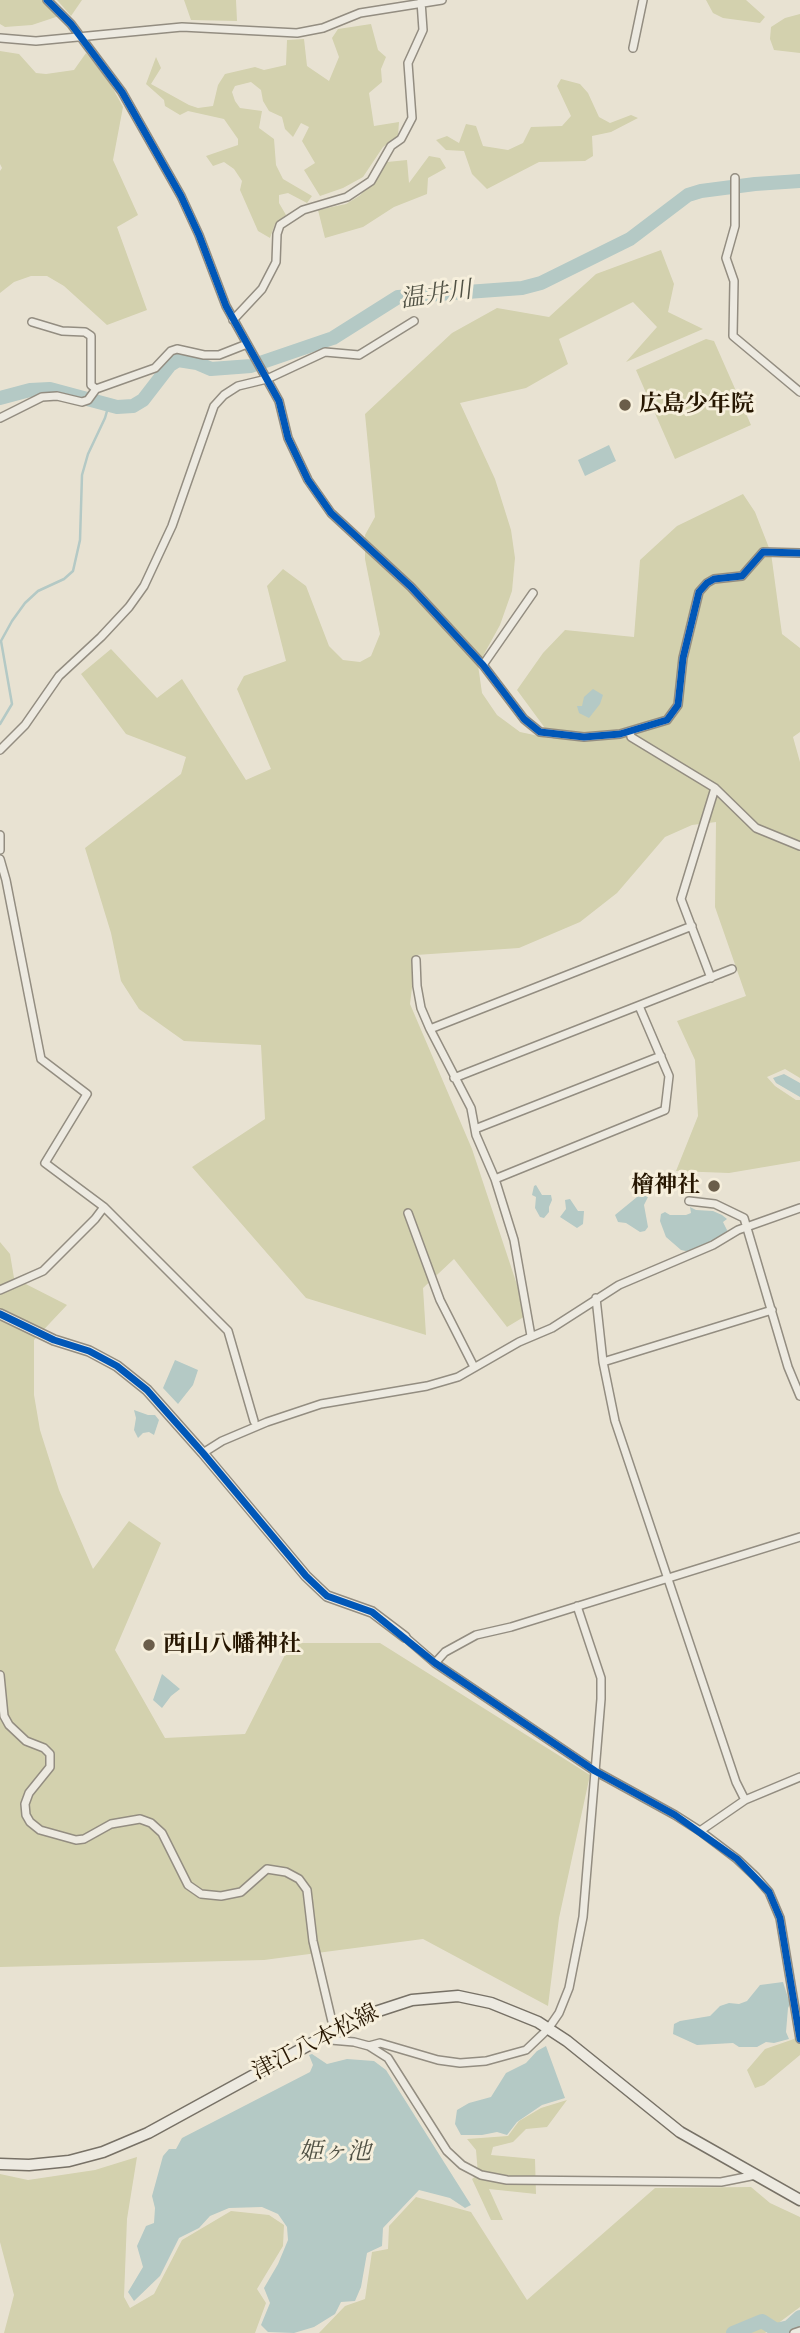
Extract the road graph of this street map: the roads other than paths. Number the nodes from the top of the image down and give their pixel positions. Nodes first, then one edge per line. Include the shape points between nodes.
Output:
1 (47, 0) edge
2 (442, 0) edge
3 (643, 0) edge
4 (421, 2) edge
5 (81, 37) junction
6 (0, 38) edge
7 (633, 48) dead end
8 (735, 177) dead end
9 (233, 320) junction
10 (414, 321) dead end
11 (32, 322) dead end
12 (247, 344) junction
13 (266, 376) junction
14 (96, 389) junction
15 (800, 393) edge
16 (0, 418) edge
17 (800, 553) edge
18 (533, 593) dead end
19 (483, 665) junction
20 (630, 731) junction
21 (0, 750) edge
22 (715, 788) junction
23 (0, 835) edge
24 (800, 846) edge
25 (0, 850) edge
26 (0, 859) edge
27 (3, 881) edge
28 (692, 926) junction
29 (416, 960) dead end
30 (732, 969) dead end
31 (711, 978) junction
32 (639, 1006) junction
33 (429, 1030) junction
34 (661, 1056) junction
35 (454, 1078) junction
36 (475, 1129) junction
37 (495, 1178) junction
38 (689, 1201) dead end
39 (104, 1207) junction
40 (800, 1208) edge
41 (408, 1213) dead end
42 (747, 1226) junction
43 (0, 1290) edge
44 (596, 1298) junction
45 (772, 1310) junction
46 (0, 1314) edge
47 (531, 1336) junction
48 (603, 1362) junction
49 (474, 1367) junction
50 (800, 1396) edge
51 (254, 1421) dead end
52 (204, 1453) junction
53 (800, 1537) edge
54 (668, 1579) junction
55 (576, 1606) junction
56 (405, 1637) joint
57 (435, 1663) junction
58 (0, 1675) edge
59 (595, 1771) junction
60 (800, 1777) edge
61 (744, 1800) junction
62 (700, 1831) junction
63 (548, 2029) junction
64 (334, 2030) junction
65 (319, 2039) junction
66 (800, 2039) edge
67 (369, 2046) junction
68 (0, 2164) edge
69 (756, 2175) junction
70 (800, 2200) edge
71 (800, 2331) edge
72 (793, 2333) edge

1 - 5 street
2 - 4 street
3 - 7 street
4 - 5 street via 360,13 297,33 183,27
4 - 9 street via 423,30 408,63 412,118 401,139 391,146 371,181 347,197 303,210 280,225 276,262 262,289
5 - 6 street
5 - 9 street via 122,92 181,196
8 - 15 street via 735,226 726,258 734,281 733,336
9 - 12 street
10 - 13 street via 359,355 325,352
11 - 14 street via 91,336 91,385
12 - 13 street
12 - 14 street via 219,355 177,349 149,371
13 - 19 street via 300,466 331,513 411,587
13 - 21 street via 238,386 214,406 172,526 144,586 111,627 59,676 25,725
14 - 16 street via 82,402 42,397
17 - 20 street via 763,552 742,576 706,583 699,592 678,705 667,720
18 - 19 street
19 - 20 street via 524,719 540,732 584,737
20 - 22 street via 631,737
22 - 24 street via 756,828
22 - 28 street via 681,899
23 - 25 street
26 - 27 street
27 - 39 street via 41,1059 88,1094 45,1163
28 - 31 street
28 - 33 street
29 - 33 street via 421,1008
30 - 31 street
31 - 32 street
32 - 34 street
32 - 35 street
33 - 35 street
34 - 36 street
34 - 37 street via 669,1076 665,1110
35 - 36 street via 471,1108
36 - 37 street
37 - 47 street via 514,1240
38 - 42 street via 715,1204 744,1218
39 - 43 street via 43,1271
39 - 51 street via 228,1331
40 - 42 street
41 - 49 street via 440,1300
42 - 44 street
42 - 45 street
44 - 47 street via 575,1315
44 - 48 street
45 - 48 street
45 - 50 street
46 - 52 street via 117,1366 147,1390
47 - 49 street
48 - 54 street via 615,1421
49 - 52 street via 428,1386 321,1404 267,1422
52 - 56 street via 262,1526 327,1596 372,1612
53 - 54 street
54 - 55 street
54 - 61 street
55 - 57 street via 476,1635
55 - 59 street via 601,1678
56 - 57 street
57 - 59 street
58 - 64 street via 9,1726 50,1754 50,1767 25,1804 30,1822 40,1830 76,1840 111,1824 140,1819 151,1823 162,1833 188,1885 201,1894 241,1892 267,1869 286,1871 299,1879 307,1890 313,1941
59 - 62 street
59 - 63 street via 583,1917 569,1988
60 - 61 street
61 - 62 street
62 - 66 street via 737,1858 776,1906
63 - 64 main road, 津江八本松線 via 491,2003 445,1996 381,2009
63 - 67 street via 526,2050 486,2061 460,2063 380,2043
63 - 69 main road, 津江八本松線 via 680,2132
64 - 65 main road, 津江八本松線
65 - 67 street
65 - 68 main road, 津江八本松線 via 148,2133 103,2152 69,2161
67 - 69 street via 388,2058 447,2151 481,2175 507,2180 694,2182
69 - 70 main road, 津江八本松線
71 - 72 street

